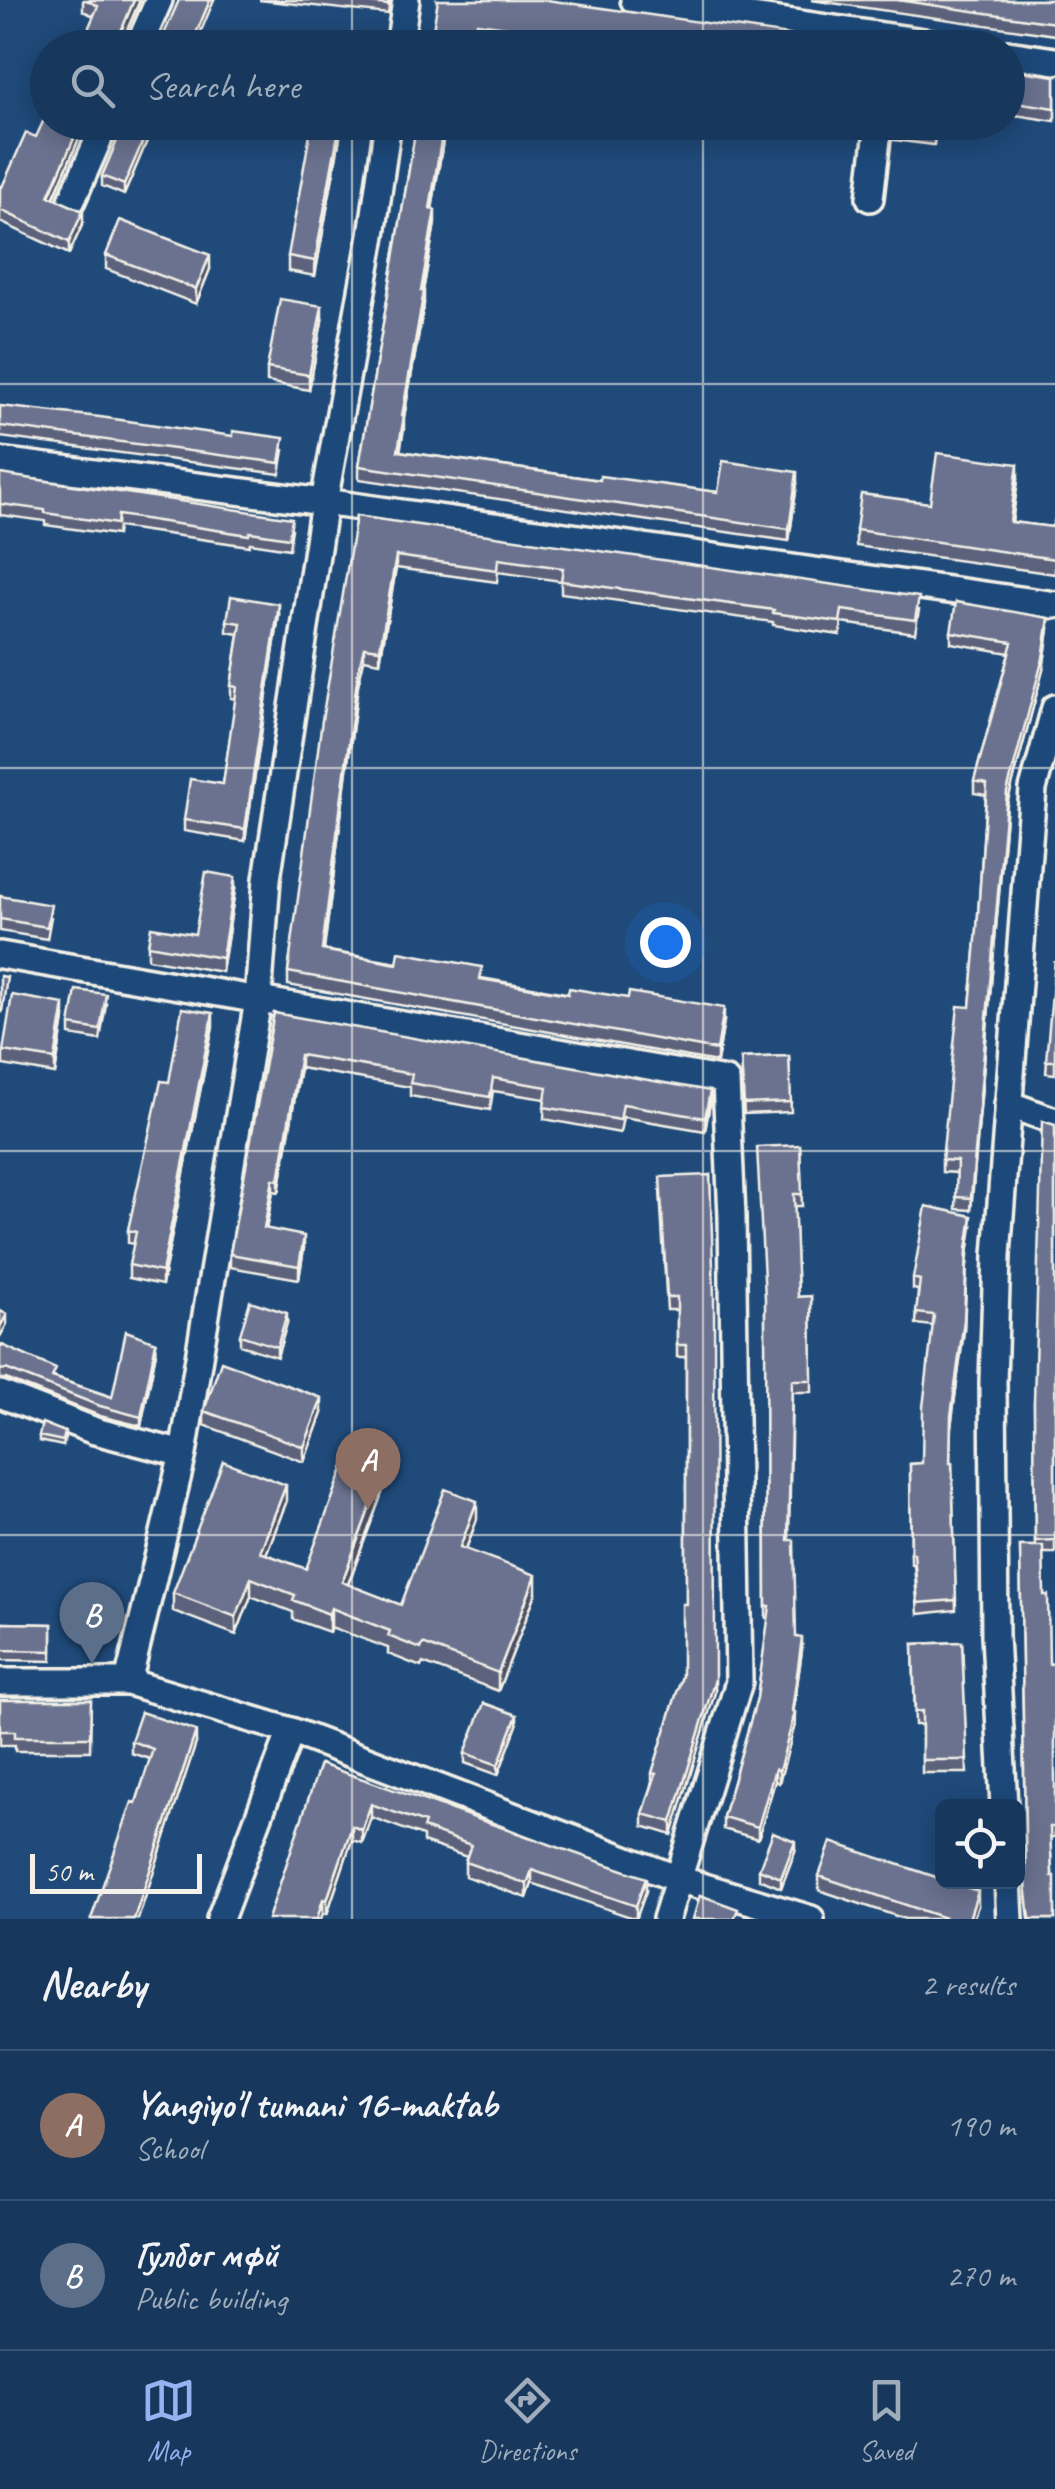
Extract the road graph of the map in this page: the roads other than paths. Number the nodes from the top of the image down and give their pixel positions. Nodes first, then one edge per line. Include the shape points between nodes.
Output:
1 (159, 0) edge
2 (406, 0) edge
3 (634, 0) edge
4 (146, 30) edge
5 (402, 30) edge
6 (815, 30) edge
7 (1025, 57) edge
8 (1055, 61) edge
9 (98, 140) edge
10 (385, 140) edge
11 (877, 140) edge
12 (870, 198) dead end
13 (72, 200) dead end
14 (0, 461) edge
15 (324, 502) junction
16 (1055, 606) edge
17 (1055, 708) edge
18 (0, 954) edge
19 (258, 1000) junction
20 (1008, 1104) junction
21 (1055, 1120) edge
22 (0, 1394) edge
23 (183, 1454) junction
24 (0, 1682) edge
25 (128, 1682) junction
26 (291, 1732) junction
27 (1004, 1799) edge
28 (678, 1880) junction
29 (1008, 1889) edge
30 (220, 1919) edge
31 (666, 1919) edge
32 (812, 1919) edge
33 (1010, 1919) edge

1 - 4 street
2 - 5 street
3 - 6 street
7 - 8 street
9 - 13 street
10 - 15 street
11 - 12 street
14 - 15 street
15 - 16 street
15 - 19 street via 267,879
17 - 20 street via 1032,789
18 - 19 street
19 - 23 street
19 - 28 street via 726,1082 739,1682
20 - 21 street
20 - 27 street via 993,1382
22 - 23 street via 96,1431
23 - 25 street
24 - 25 street
25 - 26 street
26 - 28 street
26 - 30 street
28 - 31 street
28 - 32 street
29 - 33 street

